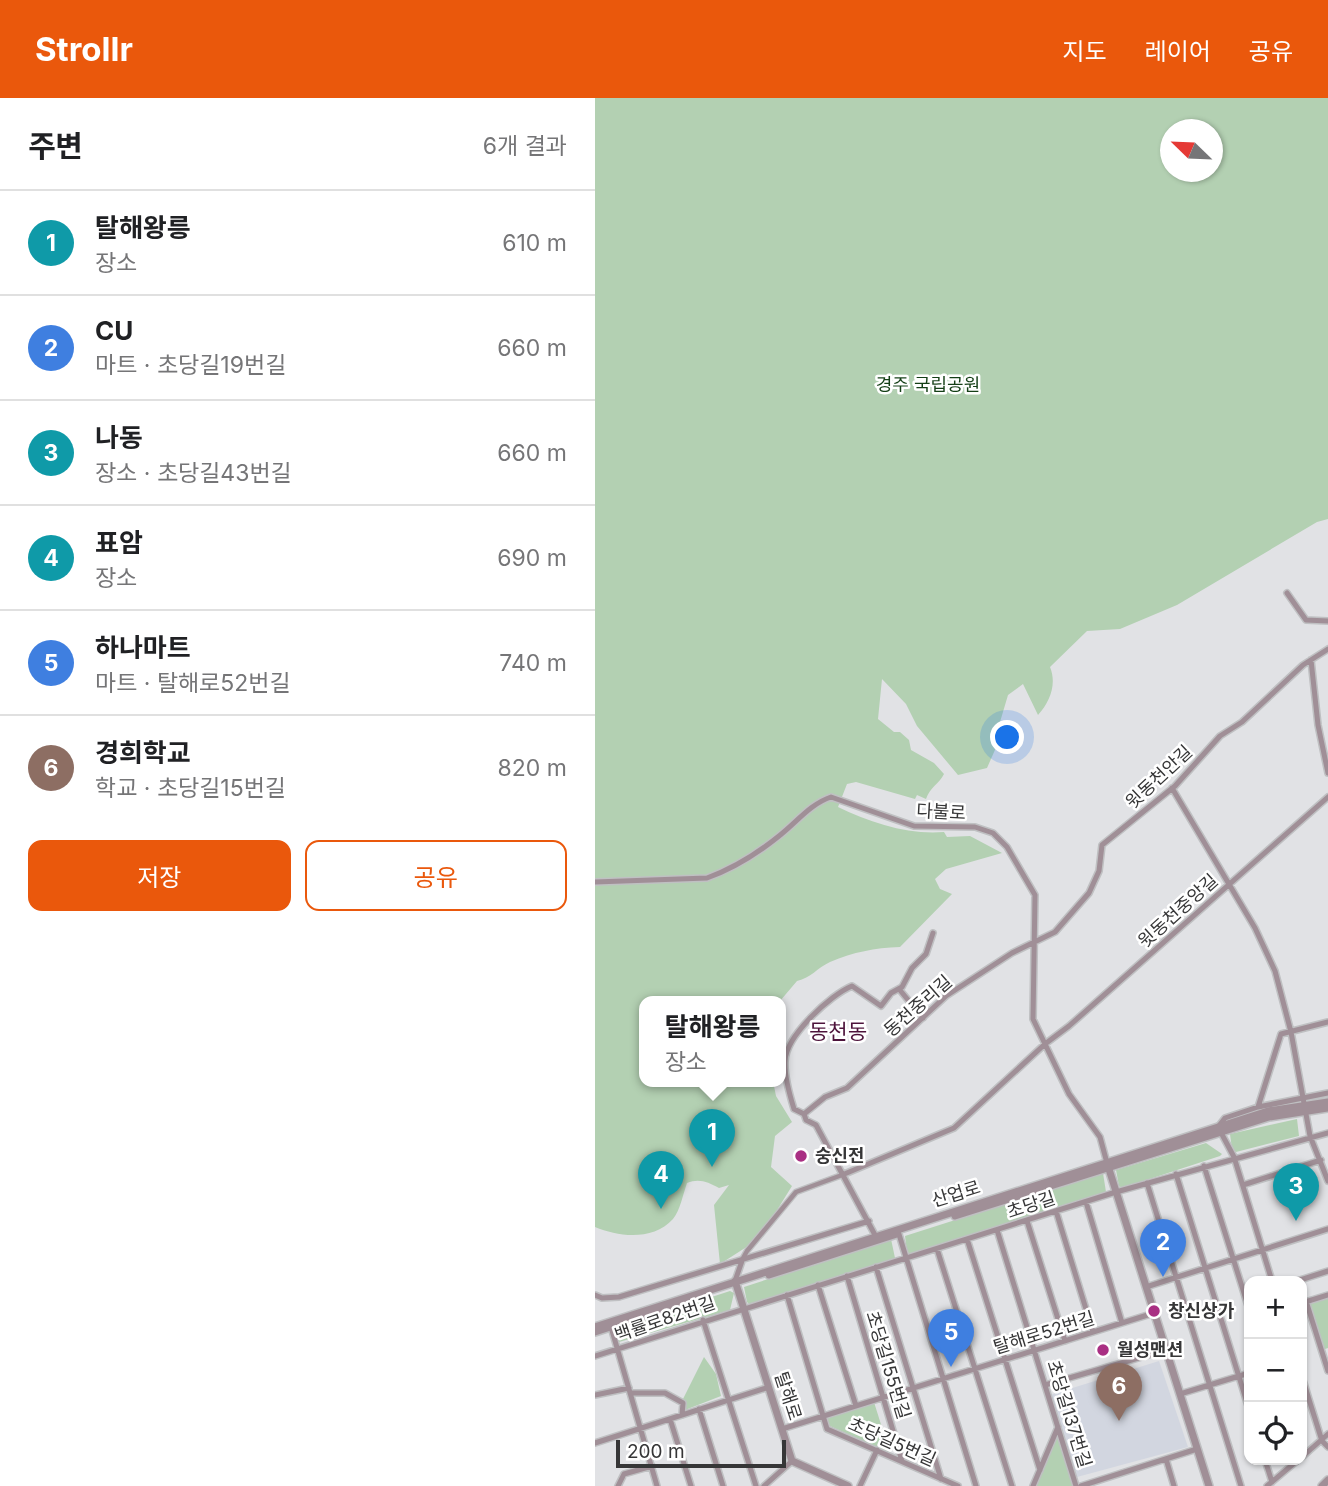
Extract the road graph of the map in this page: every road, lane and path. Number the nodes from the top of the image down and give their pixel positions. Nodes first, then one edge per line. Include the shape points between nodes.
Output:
1 (1287, 593) dead end
2 (1328, 621) edge
3 (1328, 649) edge
4 (1311, 660) junction
5 (1328, 773) edge
6 (1172, 788) junction
7 (1328, 797) edge
8 (595, 882) edge
9 (1229, 883) junction
10 (933, 933) dead end
11 (1036, 942) junction
12 (899, 989) junction
13 (923, 1018) junction
14 (1328, 1022) edge
15 (1291, 1032) junction
16 (1045, 1044) junction
17 (786, 1061) edge
18 (786, 1068) edge
19 (1328, 1093) edge
20 (1328, 1102) edge
21 (1303, 1104) junction
22 (1258, 1107) junction
23 (1328, 1108) edge
24 (804, 1114) junction
25 (1219, 1129) junction
26 (1328, 1133) edge
27 (1310, 1136) junction
28 (1234, 1157) junction
29 (1321, 1160) junction
30 (1108, 1166) junction
31 (1204, 1166) junction
32 (1177, 1174) junction
33 (842, 1175) junction
34 (1328, 1181) edge
35 (1147, 1183) junction
36 (1243, 1185) junction
37 (1116, 1192) junction
38 (1086, 1202) junction
39 (1056, 1212) junction
40 (869, 1221) junction
41 (1027, 1221) junction
42 (1328, 1229) edge
43 (997, 1230) junction
44 (898, 1231) junction
45 (876, 1235) junction
46 (967, 1239) junction
47 (937, 1249) junction
48 (1263, 1250) junction
49 (907, 1258) junction
50 (1234, 1259) junction
51 (742, 1261) junction
52 (876, 1267) junction
53 (1206, 1268) junction
54 (1328, 1271) edge
55 (846, 1276) junction
56 (1271, 1276) edge
57 (1176, 1277) junction
58 (1307, 1278) edge
59 (736, 1283) junction
60 (818, 1285) junction
61 (1146, 1287) junction
62 (1244, 1292) edge
63 (1328, 1294) edge
64 (595, 1295) edge
65 (787, 1295) junction
66 (1307, 1301) edge
67 (743, 1308) junction
68 (1307, 1311) edge
69 (1154, 1313) junction
70 (703, 1320) junction
71 (1122, 1323) junction
72 (611, 1327) junction
73 (595, 1329) edge
74 (1093, 1332) junction
75 (1065, 1341) junction
76 (618, 1347) junction
77 (1166, 1350) junction
78 (1034, 1351) junction
79 (595, 1356) edge
80 (1006, 1360) junction
81 (975, 1368) junction
82 (1328, 1371) edge
83 (1244, 1374) edge
84 (1239, 1376) junction
85 (944, 1378) junction
86 (1045, 1385) junction
87 (1210, 1385) junction
88 (769, 1387) junction
89 (913, 1388) junction
90 (629, 1391) junction
91 (1307, 1393) edge
92 (1180, 1394) junction
93 (595, 1395) edge
94 (884, 1397) junction
95 (729, 1401) junction
96 (1247, 1402) edge
97 (856, 1406) junction
98 (699, 1409) junction
99 (682, 1415) junction
100 (822, 1416) junction
101 (670, 1419) junction
102 (641, 1427) junction
103 (1058, 1427) junction
104 (782, 1429) junction
105 (1328, 1434) edge
106 (1322, 1441) junction
107 (595, 1443) edge
108 (1328, 1447) edge
109 (1197, 1449) junction
110 (877, 1450) junction
111 (1307, 1452) edge
112 (1166, 1459) junction
113 (792, 1461) junction
114 (902, 1462) junction
115 (1266, 1465) edge
116 (1291, 1465) edge
117 (652, 1466) junction
118 (1040, 1471) junction
119 (1105, 1478) junction
120 (941, 1479) junction
121 (1328, 1480) edge
122 (1270, 1484) edge
123 (618, 1486) edge
124 (657, 1486) edge
125 (691, 1486) edge
126 (723, 1486) edge
127 (756, 1486) edge
128 (764, 1486) edge
129 (848, 1486) edge
130 (860, 1486) edge
131 (958, 1486) edge
132 (976, 1486) edge
133 (1012, 1486) edge
134 (1033, 1486) edge
135 (1079, 1486) edge
136 (1107, 1486) edge
137 (1174, 1486) edge
138 (1209, 1486) edge
139 (1241, 1486) edge
140 (1322, 1486) edge

1 - 2 street via 1306,620
3 - 4 street, 윗동천안길
4 - 5 street
4 - 6 street, 윗동천안길 via 1220,736
6 - 9 street
6 - 11 street, 윗동천안길 via 1102,845 1099,871 1089,893 1055,932
7 - 9 street, 윗동천중앙길
8 - 11 street, 다불로 via 720,873 831,797 914,826 975,827 993,833 1007,847 1035,895
9 - 15 street via 1275,971
9 - 16 street, 윗동천중앙길
10 - 12 street via 926,954
11 - 13 street, 동천중리길 via 946,996
11 - 16 street, 다불로 via 1033,1019
12 - 13 street
12 - 17 street via 879,1006 858,988 847,988 799,1031
13 - 24 street, 동천중리길 via 847,1088 825,1097
14 - 15 street
15 - 21 street
15 - 22 street via 1280,1037
16 - 30 street, 다불로 via 1069,1094 1100,1137
16 - 33 street, 윗동천중앙길 via 954,1128
18 - 24 street via 794,1109
19 - 21 street
20 - 21 street, 산업로
21 - 22 street
21 - 23 street, 산업로
21 - 25 street, 산업로
21 - 27 street
22 - 25 street via 1225,1118
24 - 33 street via 815,1125
25 - 28 street
25 - 30 street, 산업로
26 - 27 street, 초당길
27 - 28 street, 초당길
27 - 29 street
28 - 31 street, 초당길
28 - 36 street
29 - 34 street
29 - 36 street
30 - 37 street
30 - 44 street, 산업로
31 - 32 street, 초당길
31 - 50 street
32 - 35 street, 초당길
32 - 53 street
33 - 40 street
33 - 51 street via 796,1192
35 - 37 street, 초당길
35 - 57 street
36 - 48 street
37 - 38 street, 초당길
37 - 61 street
38 - 39 street, 초당길
38 - 71 street
39 - 41 street, 초당길
39 - 74 street
40 - 45 street
40 - 51 street
41 - 43 street, 초당길
41 - 75 street
42 - 48 street
43 - 46 street, 초당길
43 - 78 street, 초당길137번길
44 - 45 street, 산업로
44 - 49 street
44 - 59 street, 산업로
45 - 59 street, 산업로
46 - 47 street, 초당길
46 - 80 street
47 - 49 street, 초당길
47 - 81 street
48 - 50 street
48 - 56 street
49 - 52 street, 초당길
49 - 85 street
50 - 53 street
50 - 62 street
51 - 59 street
51 - 64 street via 619,1297
52 - 55 street, 초당길
52 - 89 street
53 - 57 street
53 - 84 street
54 - 58 street
55 - 60 street, 초당길
55 - 94 street, 초당길155번길
57 - 61 street
57 - 87 street
59 - 67 street, 탈해로
59 - 72 street, 산업로
59 - 73 street, 산업로
60 - 65 street, 초당길
60 - 97 street
61 - 69 street
63 - 66 street
65 - 67 street, 초당길
65 - 100 street
67 - 70 street, 백률로82번길
67 - 88 street, 탈해로
68 - 82 street
69 - 71 street, 탈해로52번길
69 - 77 street
70 - 76 street, 백률로82번길
70 - 95 street
71 - 74 street, 탈해로52번길
72 - 73 street, 산업로
72 - 76 street
74 - 75 street, 탈해로52번길
75 - 78 street, 탈해로52번길
76 - 79 street, 백률로82번길
76 - 90 street
77 - 86 street
77 - 92 street
78 - 80 street, 탈해로52번길
78 - 86 street, 초당길137번길
80 - 81 street, 탈해로52번길
80 - 118 street
81 - 85 street, 탈해로52번길
81 - 133 street
83 - 84 street
84 - 87 street
84 - 96 street
85 - 89 street, 탈해로52번길
85 - 132 street
86 - 103 street, 초당길137번길
87 - 92 street
87 - 139 street
88 - 95 street
88 - 104 street, 탈해로
89 - 94 street, 탈해로52번길
89 - 120 street
90 - 93 street
90 - 99 street via 665,1393 683,1403
90 - 102 street
91 - 106 street
92 - 109 street
94 - 97 street, 탈해로52번길
94 - 114 street, 초당길155번길
95 - 98 street
95 - 127 street
97 - 100 street, 탈해로52번길
98 - 99 street
98 - 126 street
99 - 101 street
100 - 104 street, 탈해로52번길
100 - 110 street, 초당길5번길 via 827,1429
101 - 102 street
101 - 125 street
102 - 107 street
102 - 117 street
103 - 118 street
103 - 135 street, 초당길137번길
104 - 113 street, 탈해로
105 - 106 street
106 - 108 street
106 - 111 street
109 - 112 street
109 - 138 street
110 - 114 street, 초당길5번길
110 - 130 street
112 - 119 street
112 - 137 street
113 - 128 street
113 - 129 street
114 - 120 street, 초당길5번길
115 - 122 street
116 - 122 street
117 - 123 street via 624,1474
117 - 124 street
118 - 134 street
119 - 135 street
119 - 136 street
120 - 131 street, 초당길5번길
121 - 140 street

